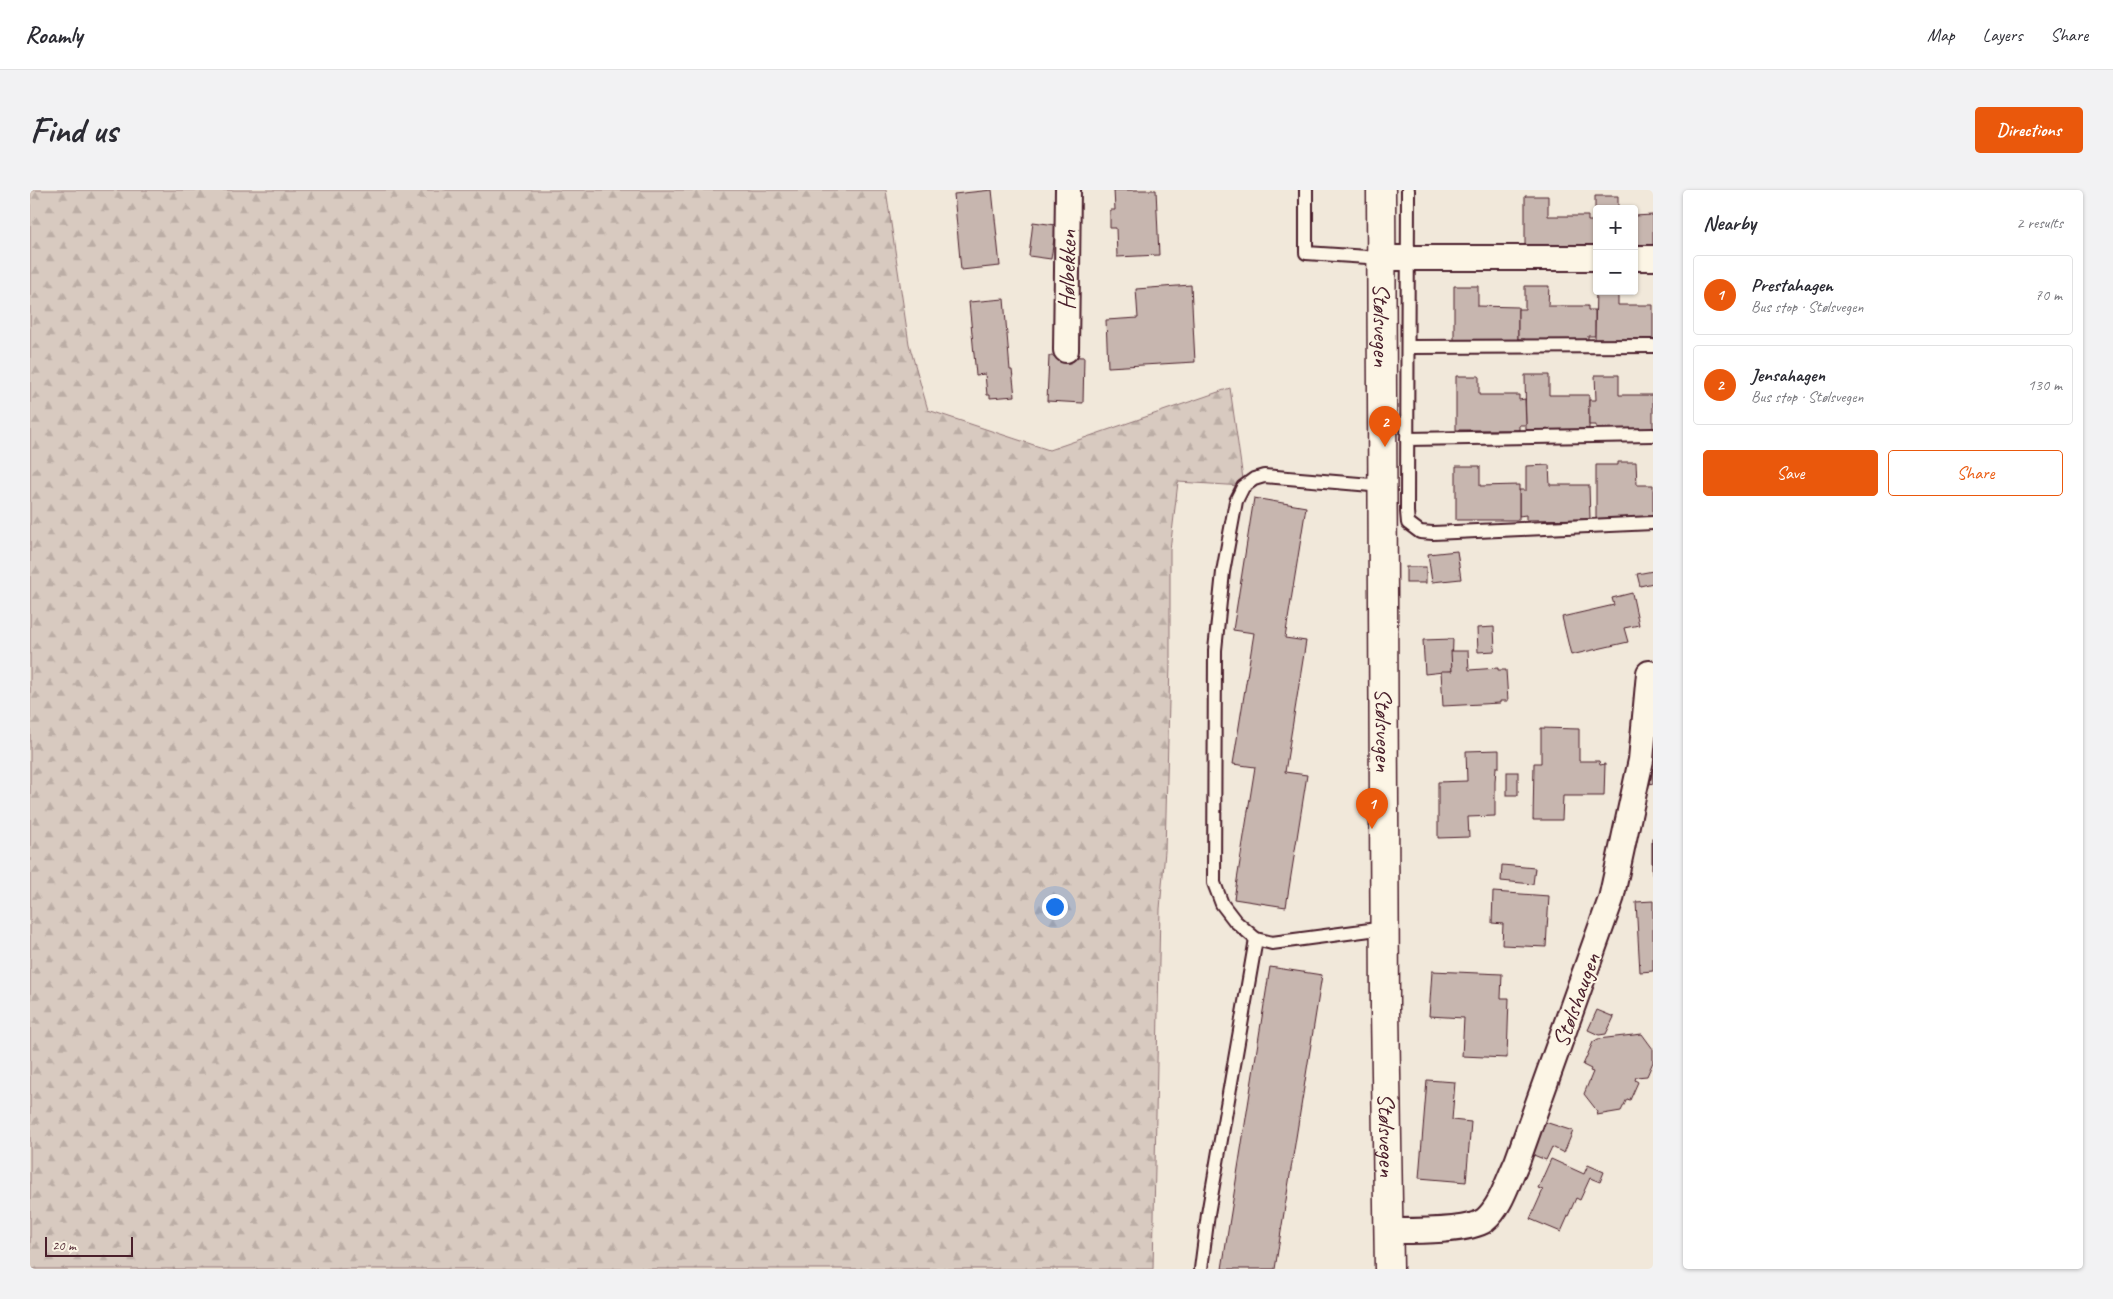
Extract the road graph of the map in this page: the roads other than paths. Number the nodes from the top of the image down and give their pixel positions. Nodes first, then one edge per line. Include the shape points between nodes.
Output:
1 (1068, 190) edge
2 (1306, 190) edge
3 (1381, 190) edge
4 (1408, 190) edge
5 (1396, 258) junction
6 (1593, 258) edge
7 (1638, 258) edge
8 (1653, 258) edge
9 (1653, 346) edge
10 (1408, 347) junction
11 (1066, 350) dead end
12 (1653, 435) edge
13 (1407, 439) junction
14 (1383, 486) junction
15 (1653, 523) edge
16 (1651, 670) edge
17 (1385, 928) junction
18 (1256, 939) junction
19 (1389, 1231) junction
20 (1201, 1269) edge
21 (1389, 1269) edge

1 - 11 street, Hølbekken
2 - 5 lane via 1306,253
3 - 5 street, Stølsvegen
4 - 5 lane
5 - 6 street
5 - 10 lane
5 - 14 street, Stølsvegen via 1380,366
7 - 8 street
9 - 10 lane
10 - 13 lane
12 - 13 lane
13 - 15 lane via 1408,523 1420,532
14 - 17 street, Stølsvegen
14 - 18 lane via 1264,476 1243,487 1236,501 1223,572 1215,650 1214,882 1222,904 1235,921
16 - 19 street, Stølshaugen via 1641,760 1611,899 1513,1171 1497,1204 1484,1220 1460,1227
17 - 18 lane via 1272,943
17 - 19 street, Stølsvegen
18 - 20 lane
19 - 21 street, Stølsvegen

